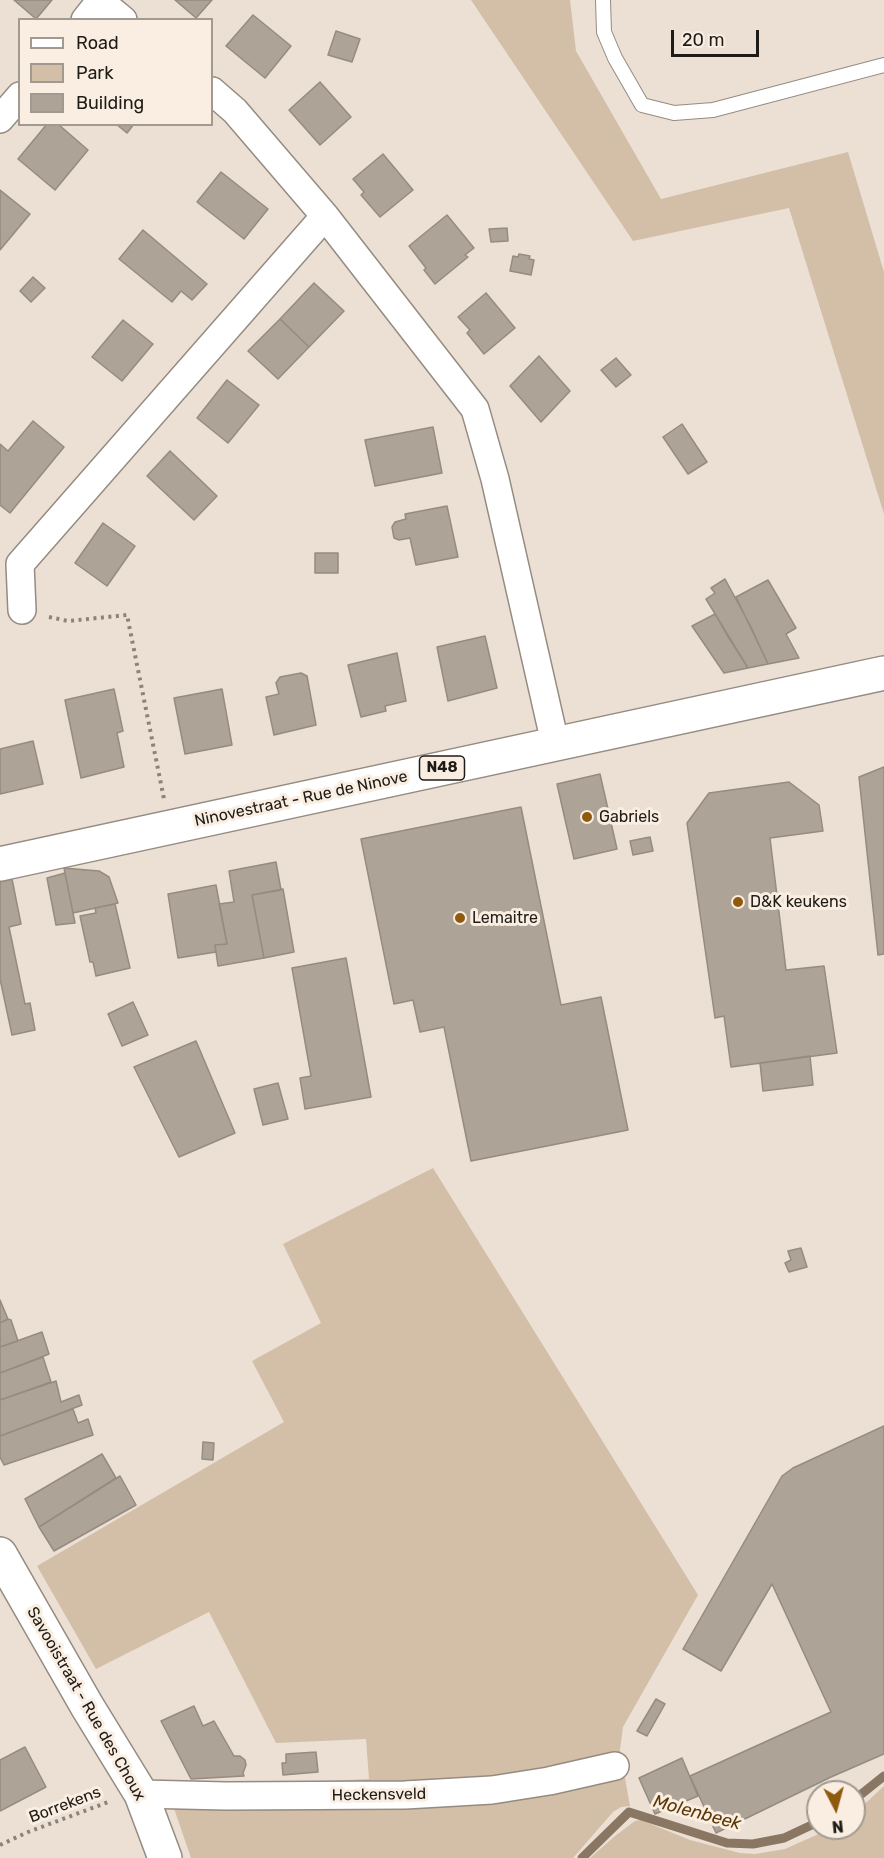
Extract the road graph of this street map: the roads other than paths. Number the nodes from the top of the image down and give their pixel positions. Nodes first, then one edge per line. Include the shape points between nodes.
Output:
1 (603, 0) edge
2 (96, 7) edge
3 (119, 18) edge
4 (884, 66) edge
5 (213, 92) edge
6 (18, 98) edge
7 (0, 119) edge
8 (325, 216) junction
9 (22, 610) road end
10 (884, 673) edge
11 (555, 743) junction
12 (0, 864) edge
13 (0, 1554) edge
14 (615, 1767) dead end
15 (141, 1794) junction
16 (165, 1858) edge

1 - 4 lane via 604,32 642,105 674,113 713,110
2 - 3 street
5 - 8 street via 235,111
6 - 7 street
8 - 9 street via 20,564
8 - 11 street via 475,409 495,479
10 - 11 main road, Ninovestraat - Rue de Ninove / N48
11 - 12 main road, Ninovestraat - Rue de Ninove / N48
13 - 15 main road, Savooistraat - Rue des Choux
14 - 15 street, Heckensveld via 492,1790 405,1796
15 - 16 main road, Savooistraat - Rue des Choux

